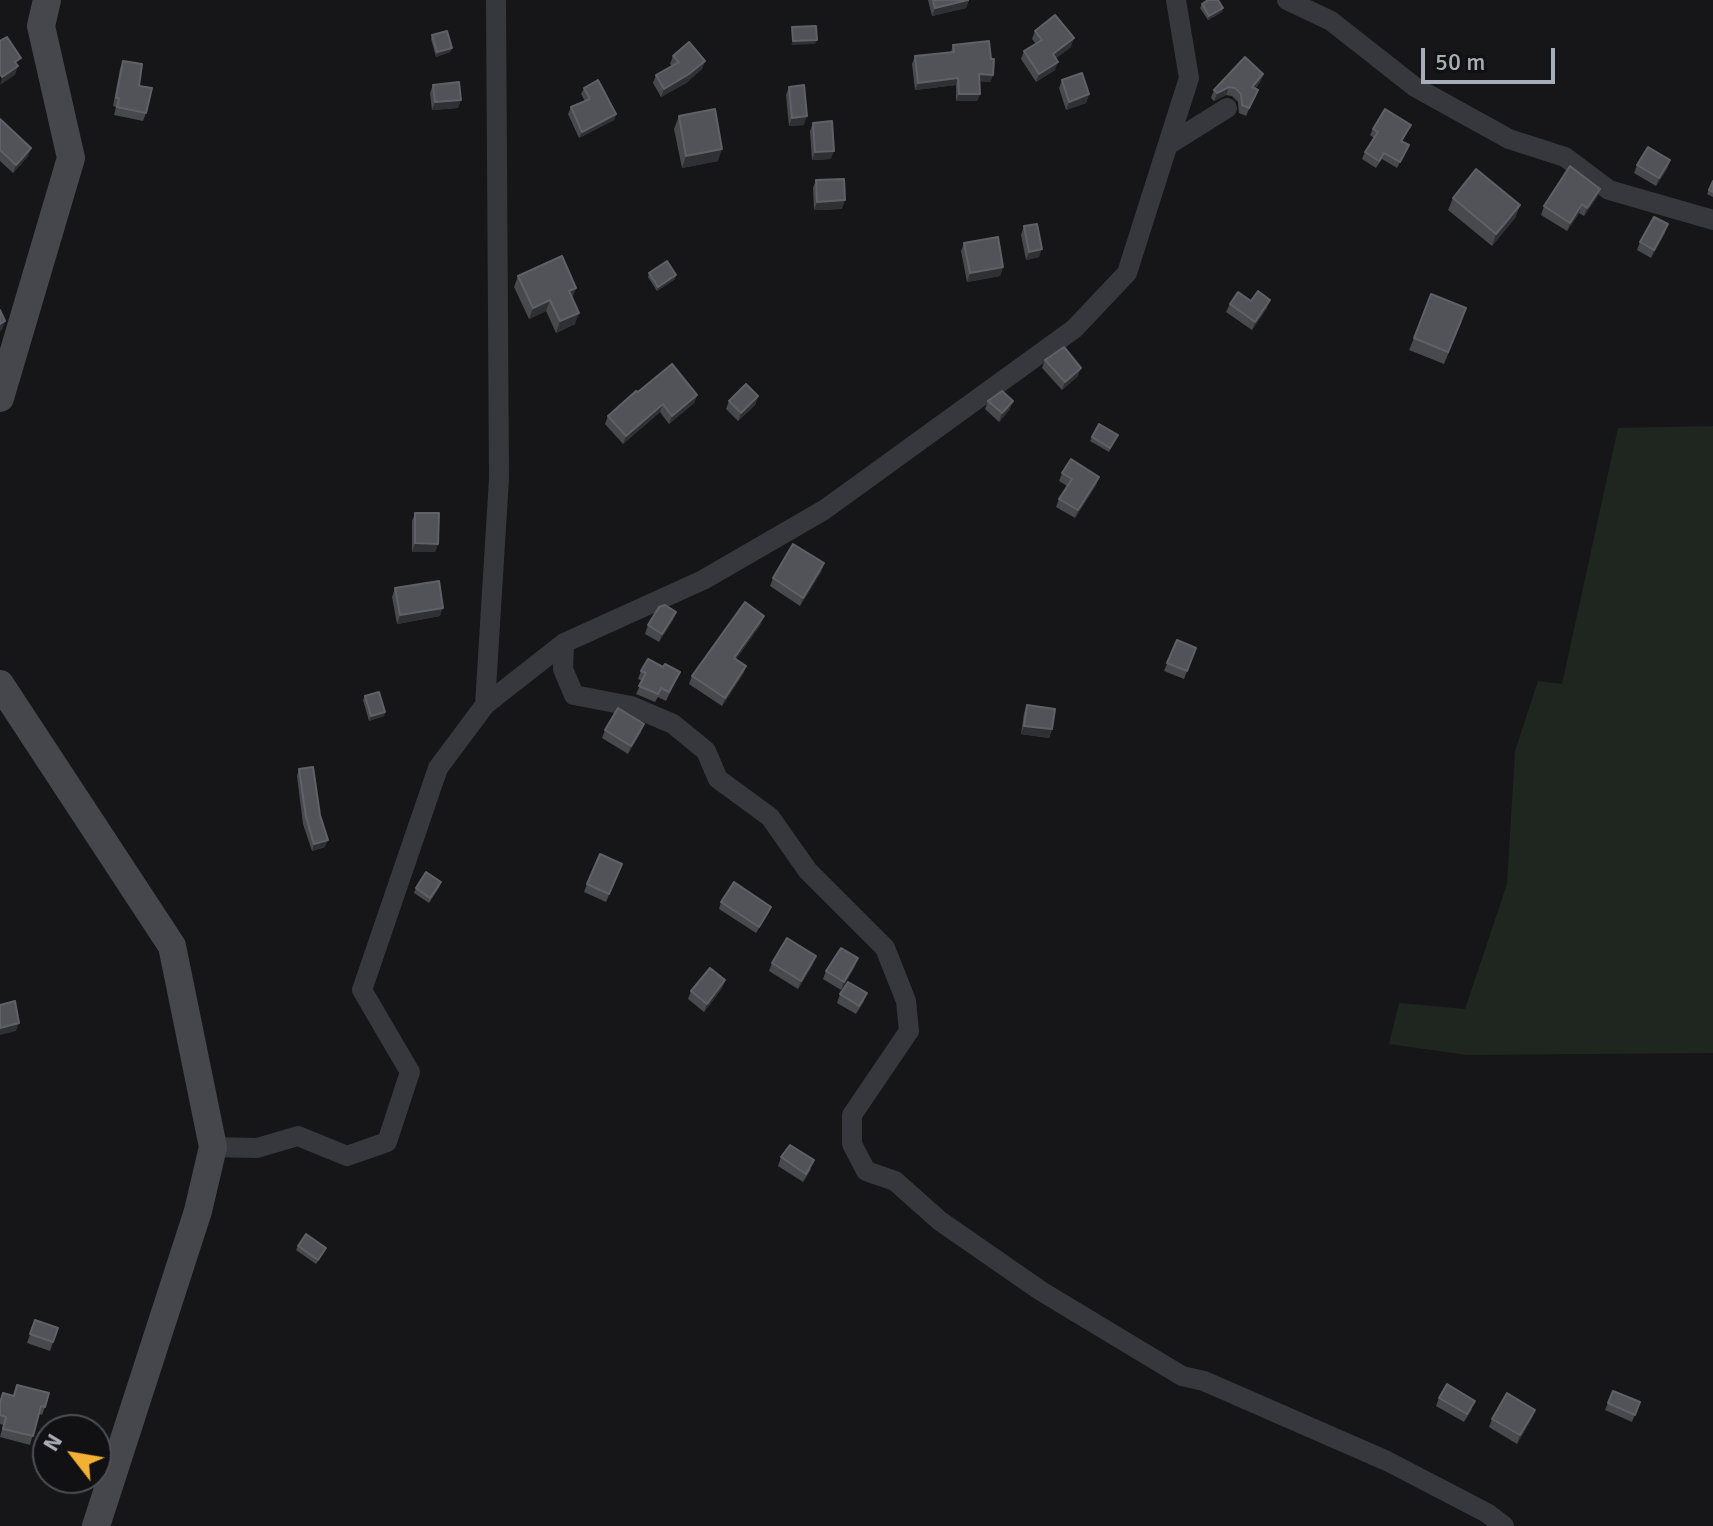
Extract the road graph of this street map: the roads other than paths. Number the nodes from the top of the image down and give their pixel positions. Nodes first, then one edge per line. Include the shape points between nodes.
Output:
1 (47, 0) edge
2 (496, 0) edge
3 (1176, 0) edge
4 (1287, 0) edge
5 (1227, 108) dead end
6 (1168, 145) junction
7 (1713, 220) edge
8 (0, 398) edge
9 (564, 643) junction
10 (0, 684) edge
11 (485, 705) junction
12 (213, 1147) junction
13 (96, 1526) edge
14 (1504, 1526) edge

1 - 8 street via 41,26 71,158
2 - 11 street via 499,479
3 - 6 street via 1189,78
4 - 7 street via 1331,21 1415,87 1509,139 1565,157 1609,190
5 - 6 street
6 - 9 street via 1127,273 1074,329 824,510 703,580
9 - 11 street
9 - 14 street via 563,669 574,695 631,706 673,724 706,751 718,779 770,817 808,871 885,948 906,1001 909,1031 852,1115 852,1144 866,1171 895,1181 940,1221 1041,1291 1182,1376 1387,1461
10 - 12 street via 172,946
11 - 12 street via 438,768 362,990 410,1072 387,1142 347,1156 298,1136 257,1148
12 - 13 street via 198,1211

